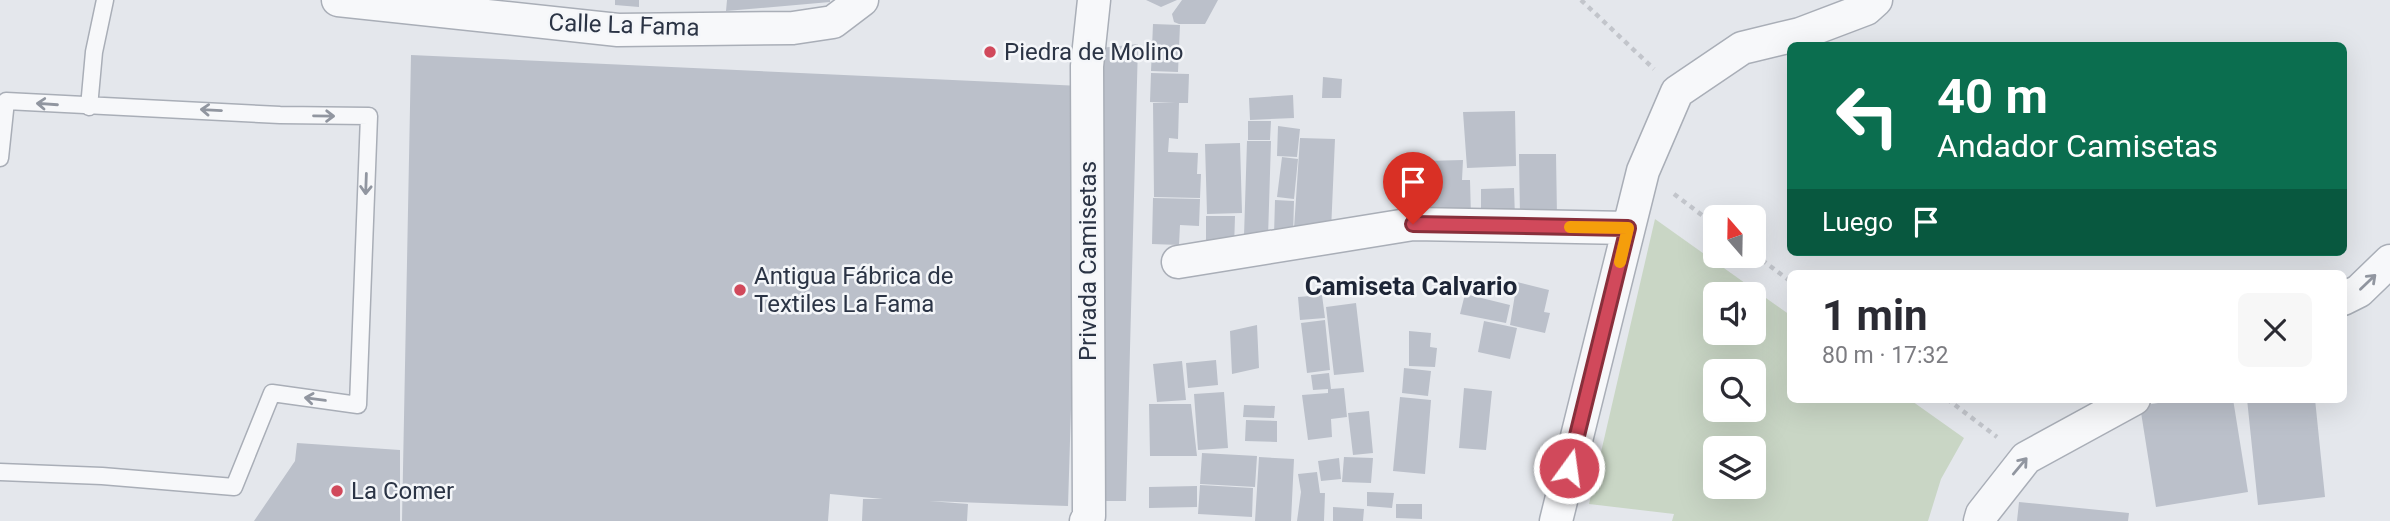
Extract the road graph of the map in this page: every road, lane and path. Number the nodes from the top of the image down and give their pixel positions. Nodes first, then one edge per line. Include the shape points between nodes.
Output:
1 (105, 0) edge
2 (338, 0) edge
3 (862, 0) edge
4 (1094, 0) edge
5 (1581, 0) edge
6 (1876, 0) edge
7 (1677, 92) junction
8 (89, 107) junction
9 (0, 158) edge
10 (1643, 171) junction
11 (1703, 216) edge
12 (1628, 228) junction
13 (2390, 261) edge
14 (1178, 262) dead end
15 (1766, 263) edge
16 (1787, 279) edge
17 (2347, 297) edge
18 (1952, 403) edge
19 (2127, 403) edge
20 (2026, 458) junction
21 (0, 472) edge
22 (1086, 521) edge
23 (1556, 521) edge
24 (1980, 521) edge

1 - 8 lane
2 - 3 street, Calle La Fama via 618,30 793,28 833,22
4 - 22 street, Privada Camisetas via 1087,66
5 - 7 path
6 - 7 street via 1866,9 1800,34 1742,48
7 - 10 street
8 -> 9 lane via 6,101
8 - 21 lane via 369,116 358,405 272,393 234,487
10 - 11 path
10 - 12 street
12 - 14 street via 1413,224
12 - 23 street
17 -> 13 street
15 - 16 path
18 - 20 path
19 - 20 street
24 -> 20 street

